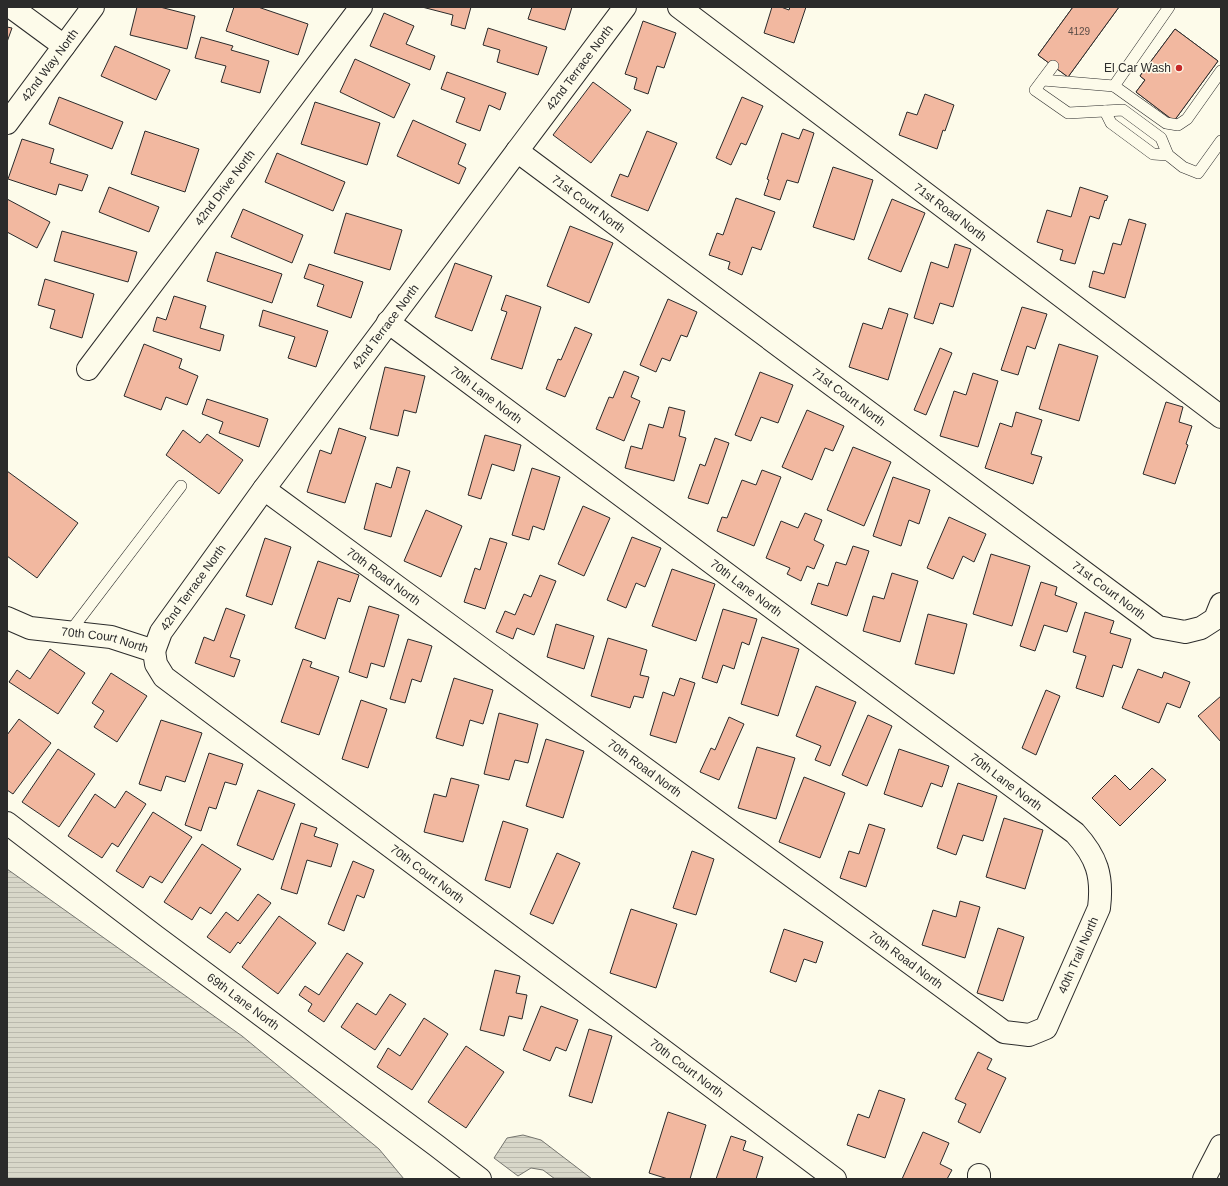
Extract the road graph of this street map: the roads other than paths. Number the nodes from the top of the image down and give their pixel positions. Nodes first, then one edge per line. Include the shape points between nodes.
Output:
1 (11, 7) edge
2 (93, 7) edge
3 (361, 7) edge
4 (625, 7) edge
5 (679, 7) edge
6 (1169, 7) edge
7 (64, 46) junction
8 (1053, 66) dead end
9 (1221, 71) edge
10 (1042, 80) junction
11 (1114, 86) junction
12 (1105, 111) junction
13 (7, 123) edge
14 (1221, 141) edge
15 (517, 151) junction
16 (1168, 155) junction
17 (388, 322) junction
18 (88, 368) dead end
19 (1221, 417) edge
20 (181, 486) dead end
21 (264, 489) junction
22 (1221, 604) edge
23 (7, 618) edge
24 (69, 632) junction
25 (154, 651) junction
26 (7, 823) edge
27 (1095, 862) joint
28 (1029, 1035) joint
29 (1221, 1146) edge
30 (480, 1179) edge
31 (835, 1179) edge
32 (1204, 1179) edge

1 - 7 main road
2 - 7 main road, 42nd Way North
3 - 18 main road, 42nd Drive North
4 - 15 main road, 42nd Terrace North
5 - 19 main road, 71st Road North
6 - 11 lane
7 - 13 main road, 42nd Way North
8 - 10 lane
9 - 11 lane via 1187,119 1178,125 1166,123
10 - 11 lane
10 - 12 lane via 1035,90 1068,113
12 - 16 lane via 1111,123 1152,154
12 - 16 lane via 1122,110 1131,116 1162,138
14 - 16 lane via 1198,173 1183,167
15 - 17 main road, 42nd Terrace North
15 - 22 main road, 71st Court North via 1158,627 1185,632 1201,628 1215,619
17 - 21 main road, 42nd Terrace North
17 - 27 main road, 70th Lane North via 1075,833 1087,846
20 - 24 lane
21 - 25 main road, 42nd Terrace North via 161,632
21 - 28 main road, 70th Road North via 1004,1032
23 - 24 main road, 70th Court North via 30,628
24 - 25 main road, 70th Court North via 111,637
25 - 31 main road, 70th Court North via 156,664 164,677
26 - 30 main road, 69th Lane North
27 - 28 main road, 40th Trail North via 1101,890 1099,908 1046,1028
29 - 32 main road

